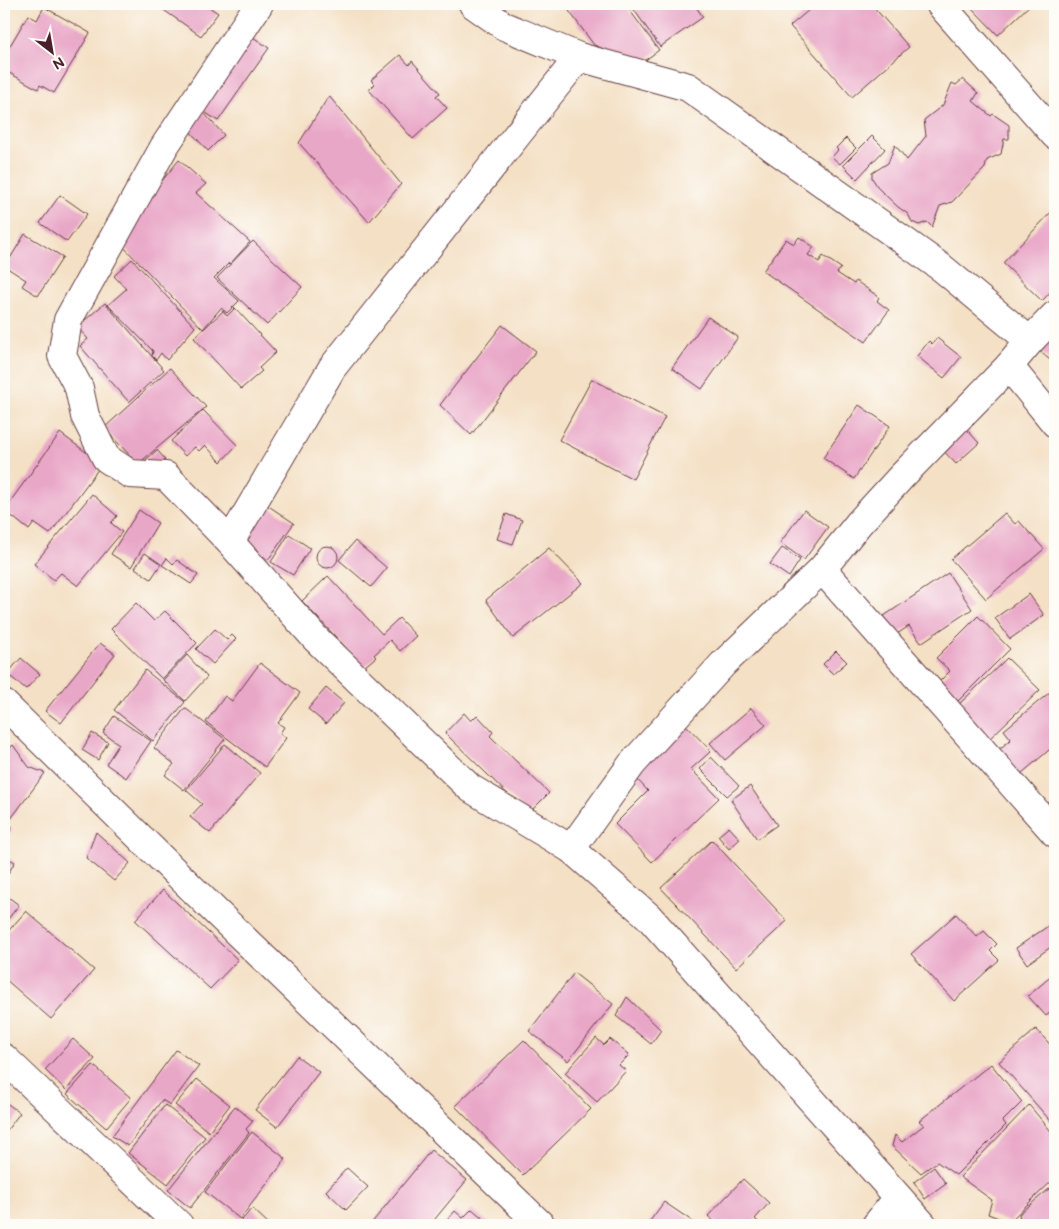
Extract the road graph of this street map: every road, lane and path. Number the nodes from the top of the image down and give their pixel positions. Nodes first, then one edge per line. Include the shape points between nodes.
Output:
1 (259, 4) edge
2 (473, 4) edge
3 (940, 4) edge
4 (579, 58) junction
5 (1055, 136) edge
6 (1055, 315) edge
7 (1030, 340) junction
8 (1009, 366) junction
9 (1055, 424) edge
10 (230, 542) junction
11 (822, 569) junction
12 (4, 704) edge
13 (1055, 833) edge
14 (571, 849) junction
15 (4, 1058) edge
16 (898, 1198) junction
17 (179, 1225) edge
18 (541, 1225) edge
19 (876, 1225) edge
20 (923, 1225) edge

1 - 10 street via 164,147 68,320 62,356 79,388 85,416 106,458 130,474 166,476
2 - 4 street via 504,26
3 - 5 street
4 - 7 street via 688,87 942,268
4 - 10 street via 332,368
6 - 7 street
7 - 8 street
8 - 9 street
8 - 11 street via 902,476
10 - 14 street via 316,639 470,788
11 - 13 street
11 - 14 street via 723,664 632,764
12 - 18 street
14 - 16 street via 648,916
15 - 17 street
16 - 19 street
16 - 20 street

